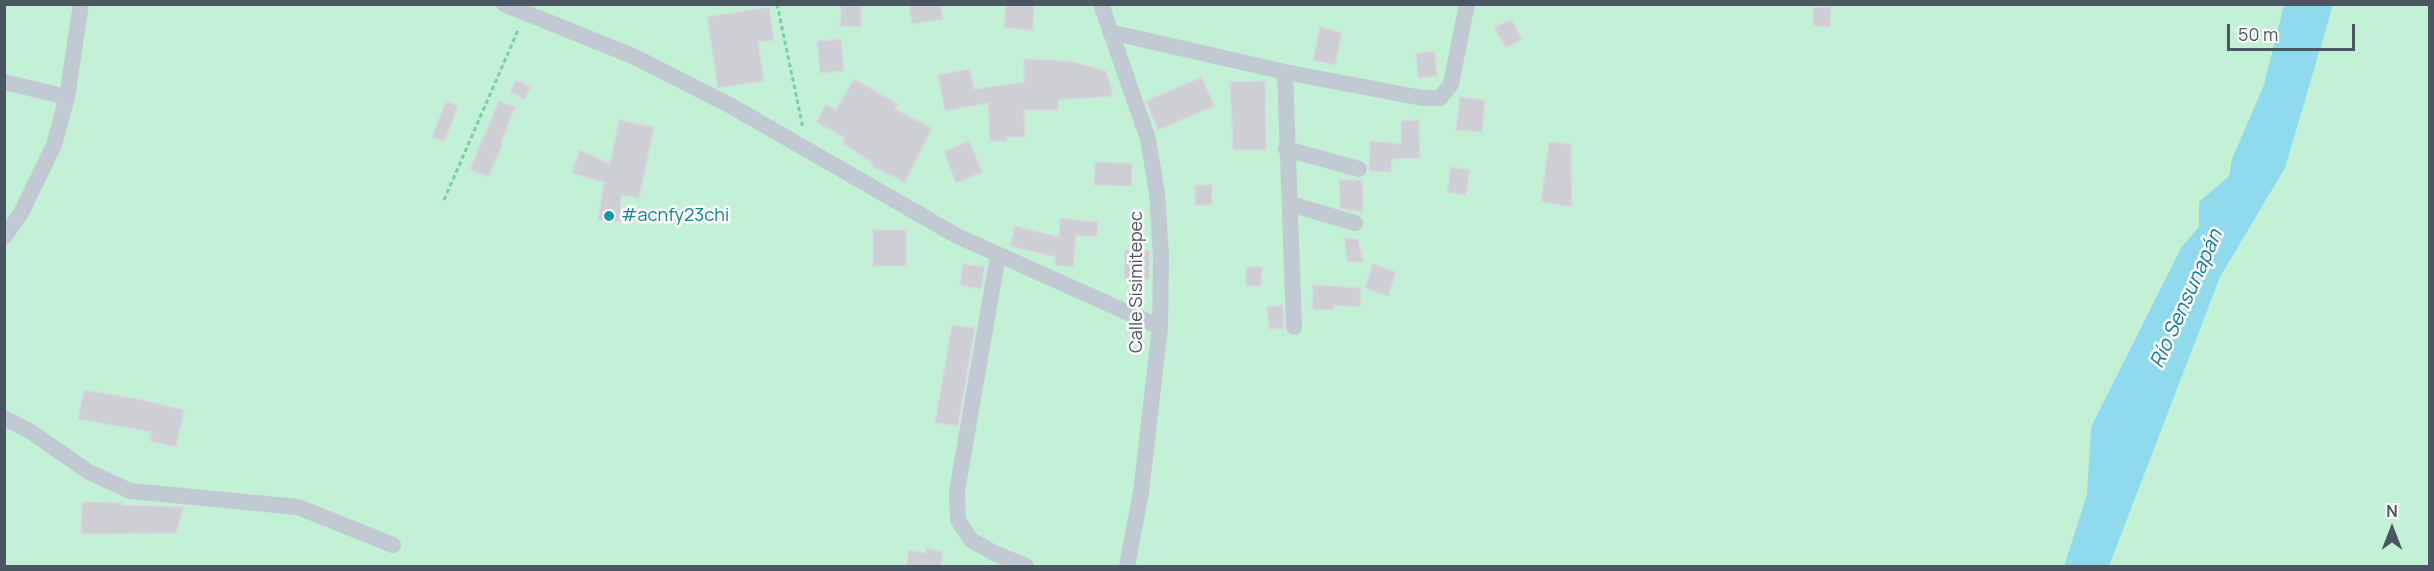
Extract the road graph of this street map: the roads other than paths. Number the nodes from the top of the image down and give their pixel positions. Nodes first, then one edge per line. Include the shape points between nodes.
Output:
1 (81, 4) edge
2 (504, 4) edge
3 (1101, 4) edge
4 (1467, 4) edge
5 (1110, 32) junction
6 (1285, 72) junction
7 (4, 82) edge
8 (67, 97) junction
9 (1286, 149) junction
10 (1359, 169) dead end
11 (1290, 204) junction
12 (1355, 223) dead end
13 (4, 237) edge
14 (998, 255) junction
15 (1160, 327) junction
16 (1294, 327) dead end
17 (4, 418) edge
18 (393, 545) dead end
19 (1026, 567) edge
20 (1127, 567) edge

1 - 8 street
2 - 14 street via 635,57 733,107 957,236
3 - 5 street, Calle Sisimitepec
4 - 6 street via 1451,84 1440,98
5 - 6 street
5 - 15 street, Calle Sisimitepec via 1148,139 1161,257
6 - 9 street
7 - 8 street
8 - 13 street via 54,145 21,213
9 - 10 street
9 - 11 street
11 - 12 street
11 - 16 street
14 - 15 street
14 - 19 street via 957,491 958,520 971,540
15 - 20 street, Calle Sisimitepec via 1141,492
17 - 18 street via 89,472 130,490 298,507

